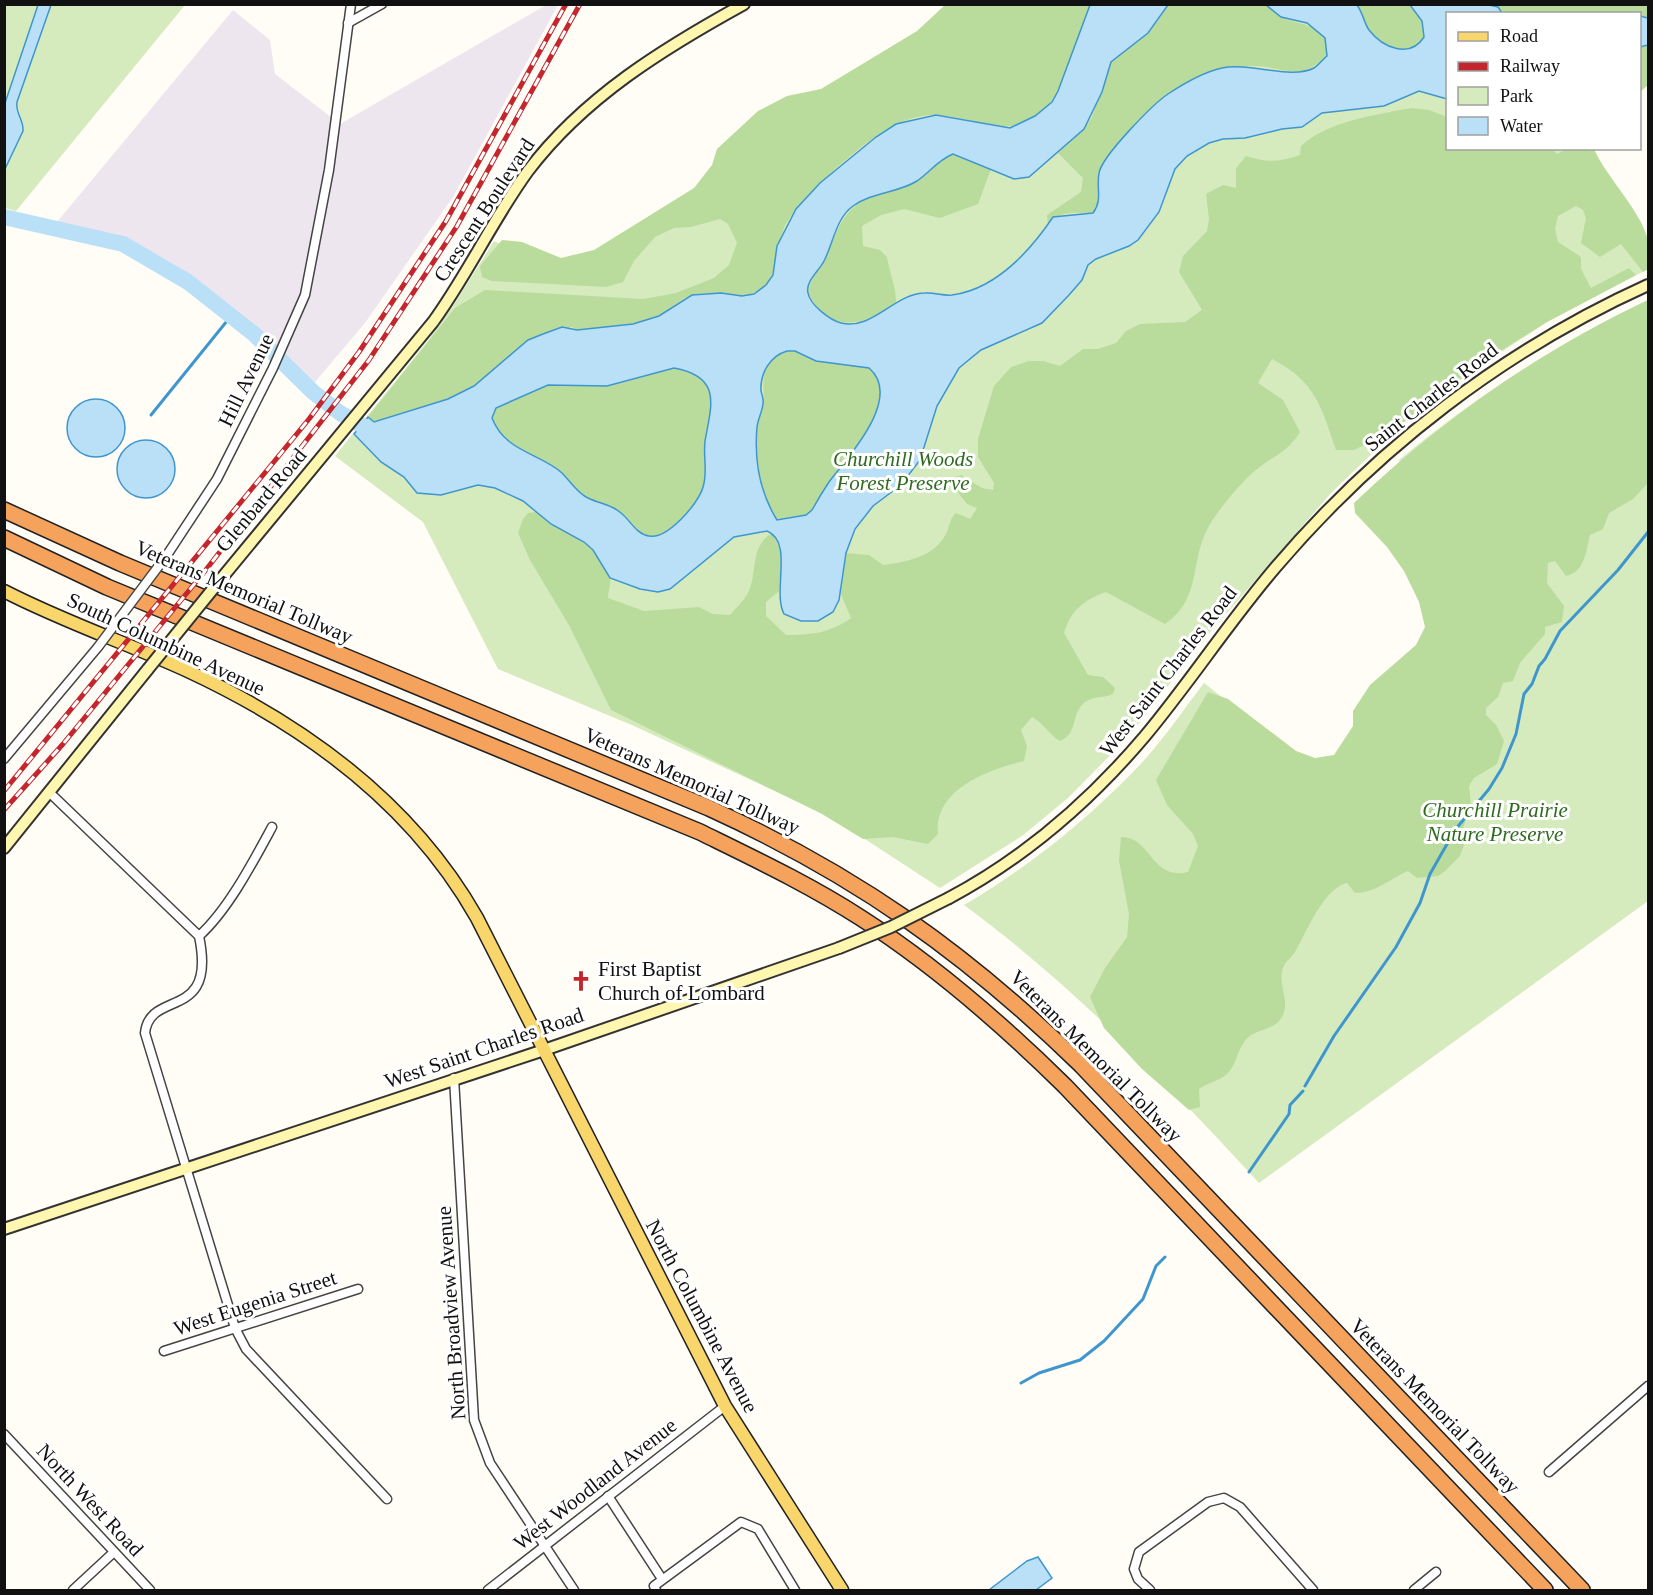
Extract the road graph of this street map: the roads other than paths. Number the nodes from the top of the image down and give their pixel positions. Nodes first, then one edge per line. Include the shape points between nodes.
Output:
1 (351, 4) edge
2 (382, 4) edge
3 (744, 4) edge
4 (348, 22) junction
5 (1648, 285) edge
6 (346, 429) joint
7 (4, 510) edge
8 (4, 538) edge
9 (1267, 578) joint
10 (4, 591) edge
11 (4, 759) edge
12 (50, 793) junction
13 (272, 827) dead end
14 (4, 848) edge
15 (199, 936) junction
16 (543, 1050) junction
17 (454, 1078) junction
18 (188, 1170) junction
19 (4, 1229) edge
20 (358, 1289) dead end
21 (235, 1328) junction
22 (164, 1352) dead end
23 (1648, 1386) edge
24 (725, 1406) junction
25 (4, 1434) edge
26 (1549, 1472) dead end
27 (608, 1496) junction
28 (387, 1499) dead end
29 (545, 1545) junction
30 (114, 1552) junction
31 (1436, 1572) dead end
32 (662, 1579) junction
33 (73, 1590) edge
34 (150, 1590) edge
35 (488, 1590) edge
36 (574, 1590) edge
37 (656, 1590) edge
38 (795, 1590) edge
39 (842, 1590) edge
40 (1150, 1590) edge
41 (1313, 1590) edge
42 (1414, 1590) edge
43 (1545, 1590) edge
44 (1582, 1590) edge

1 - 4 street, Hill Avenue
2 - 4 street
3 - 6 main road, Crescent Boulevard via 625,77 556,137 526,173 438,315
4 - 11 street, Hill Avenue, bridge via 329,170 308,285 273,368 217,479 167,555 98,647
5 - 9 main road, Saint Charles Road via 1536,344 1445,406 1351,486
6 - 12 main road, Glenbard Road, bridge
7 - 44 highway, Veterans Memorial Tollway via 120,563 709,808 802,853 887,904 956,953 1073,1057
8 - 43 highway, Veterans Memorial Tollway via 107,587 700,832 861,918 940,974 1013,1035 1065,1086
9 - 16 main road, West Saint Charles Road, bridge via 1115,770 1033,843 949,898 839,948
10 - 16 main road, South Columbine Avenue via 224,689 284,722 353,771 409,825 456,882
12 - 14 main road
12 - 15 street
13 - 15 street via 222,909
15 - 18 street via 204,964 199,982 187,997 155,1013 146,1024 145,1033
16 - 17 main road, West Saint Charles Road
16 - 24 main road, North Columbine Avenue
17 - 18 main road, West Saint Charles Road
17 - 29 street, North Broadview Avenue via 474,1420 490,1463
18 - 19 main road, West Saint Charles Road
18 - 21 street
20 - 21 street, West Eugenia Street
21 - 22 street, West Eugenia Street
21 - 28 street via 246,1349
23 - 26 street
24 - 27 street, West Woodland Avenue
24 - 39 main road, North Columbine Avenue
25 - 30 street, North West Road
27 - 29 street, West Woodland Avenue
27 - 32 street
29 - 35 street, West Woodland Avenue
29 - 36 street, North Broadview Avenue
30 - 33 street
30 - 34 street, North West Road
31 - 42 street
32 - 37 street via 654,1586
32 - 38 street via 741,1522 758,1529
40 - 41 street via 1135,1574 1139,1552 1208,1502 1220,1498 1240,1507

